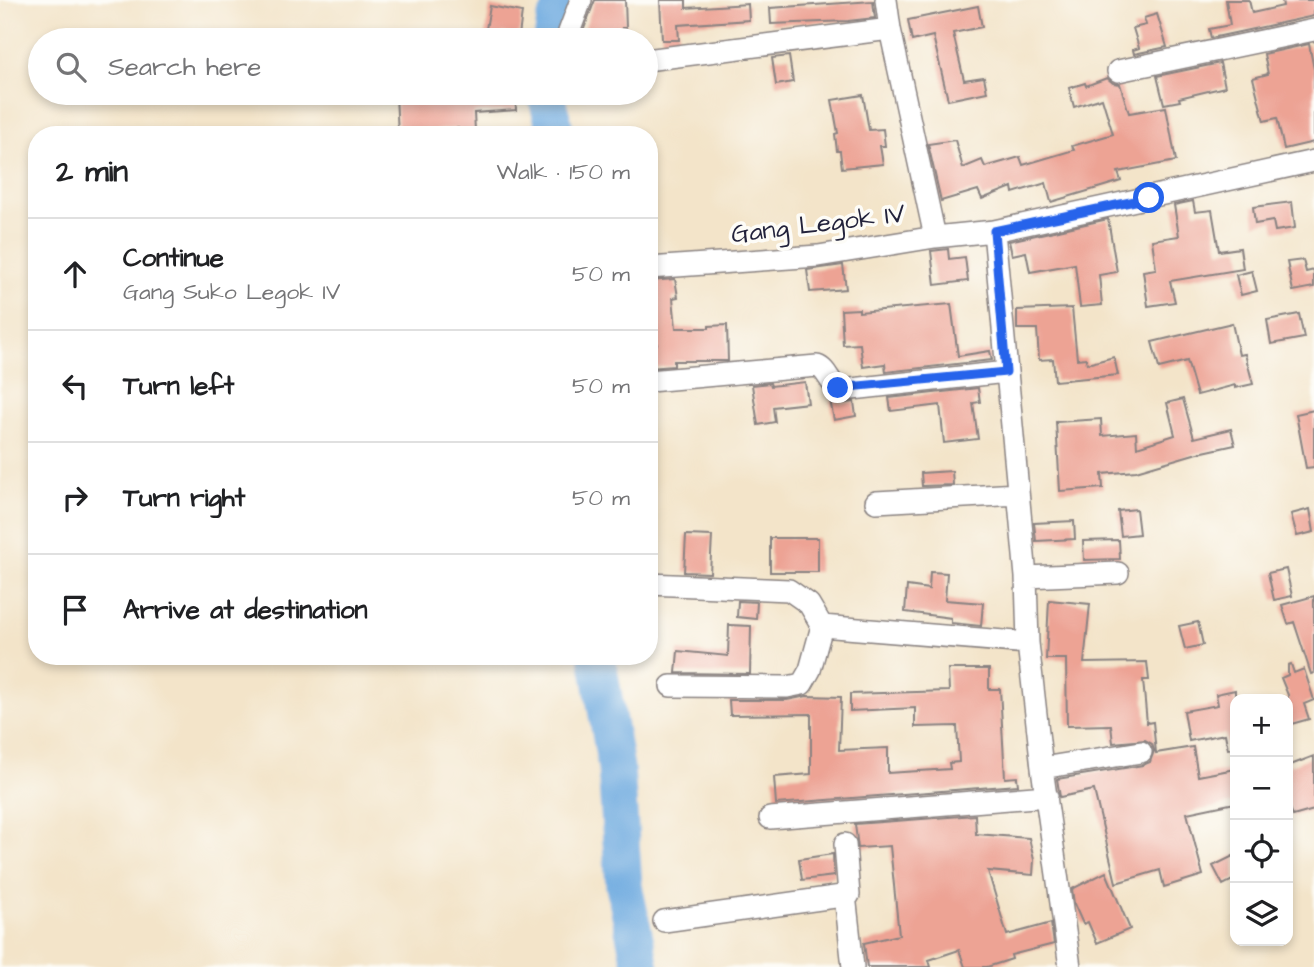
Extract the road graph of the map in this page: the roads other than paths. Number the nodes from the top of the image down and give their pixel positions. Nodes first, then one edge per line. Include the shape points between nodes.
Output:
1 (581, 0) edge
2 (886, 0) edge
3 (570, 28) edge
4 (890, 29) junction
5 (1314, 30) edge
6 (658, 58) edge
7 (1118, 71) dead end
8 (1314, 161) edge
9 (994, 231) junction
10 (935, 237) junction
11 (658, 267) edge
12 (1006, 372) junction
13 (658, 380) edge
14 (1018, 494) junction
15 (876, 502) dead end
16 (1118, 573) dead end
17 (1026, 577) junction
18 (658, 584) edge
19 (822, 626) junction
20 (1028, 643) junction
21 (671, 686) dead end
22 (1141, 752) dead end
23 (1042, 768) junction
24 (1047, 796) junction
25 (770, 818) dead end
26 (845, 844) dead end
27 (845, 895) junction
28 (664, 921) dead end
29 (853, 967) edge
30 (1070, 967) edge

1 - 3 street
2 - 4 street
4 - 6 street
4 - 10 street
5 - 7 street
8 - 9 street, Gang Legok IV
9 - 10 street, Gang Legok IV
9 - 12 street
10 - 11 street, Gang Legok IV via 818,256
12 - 13 street via 844,390 834,386 817,366
12 - 14 street
14 - 15 street
14 - 17 street
16 - 17 street
17 - 20 street
18 - 19 street via 789,590 809,604
19 - 20 street
19 - 21 street via 806,679 794,687
20 - 23 street
22 - 23 street
23 - 24 street
24 - 25 street
24 - 30 street
26 - 27 street via 850,895
27 - 28 street
27 - 29 street

